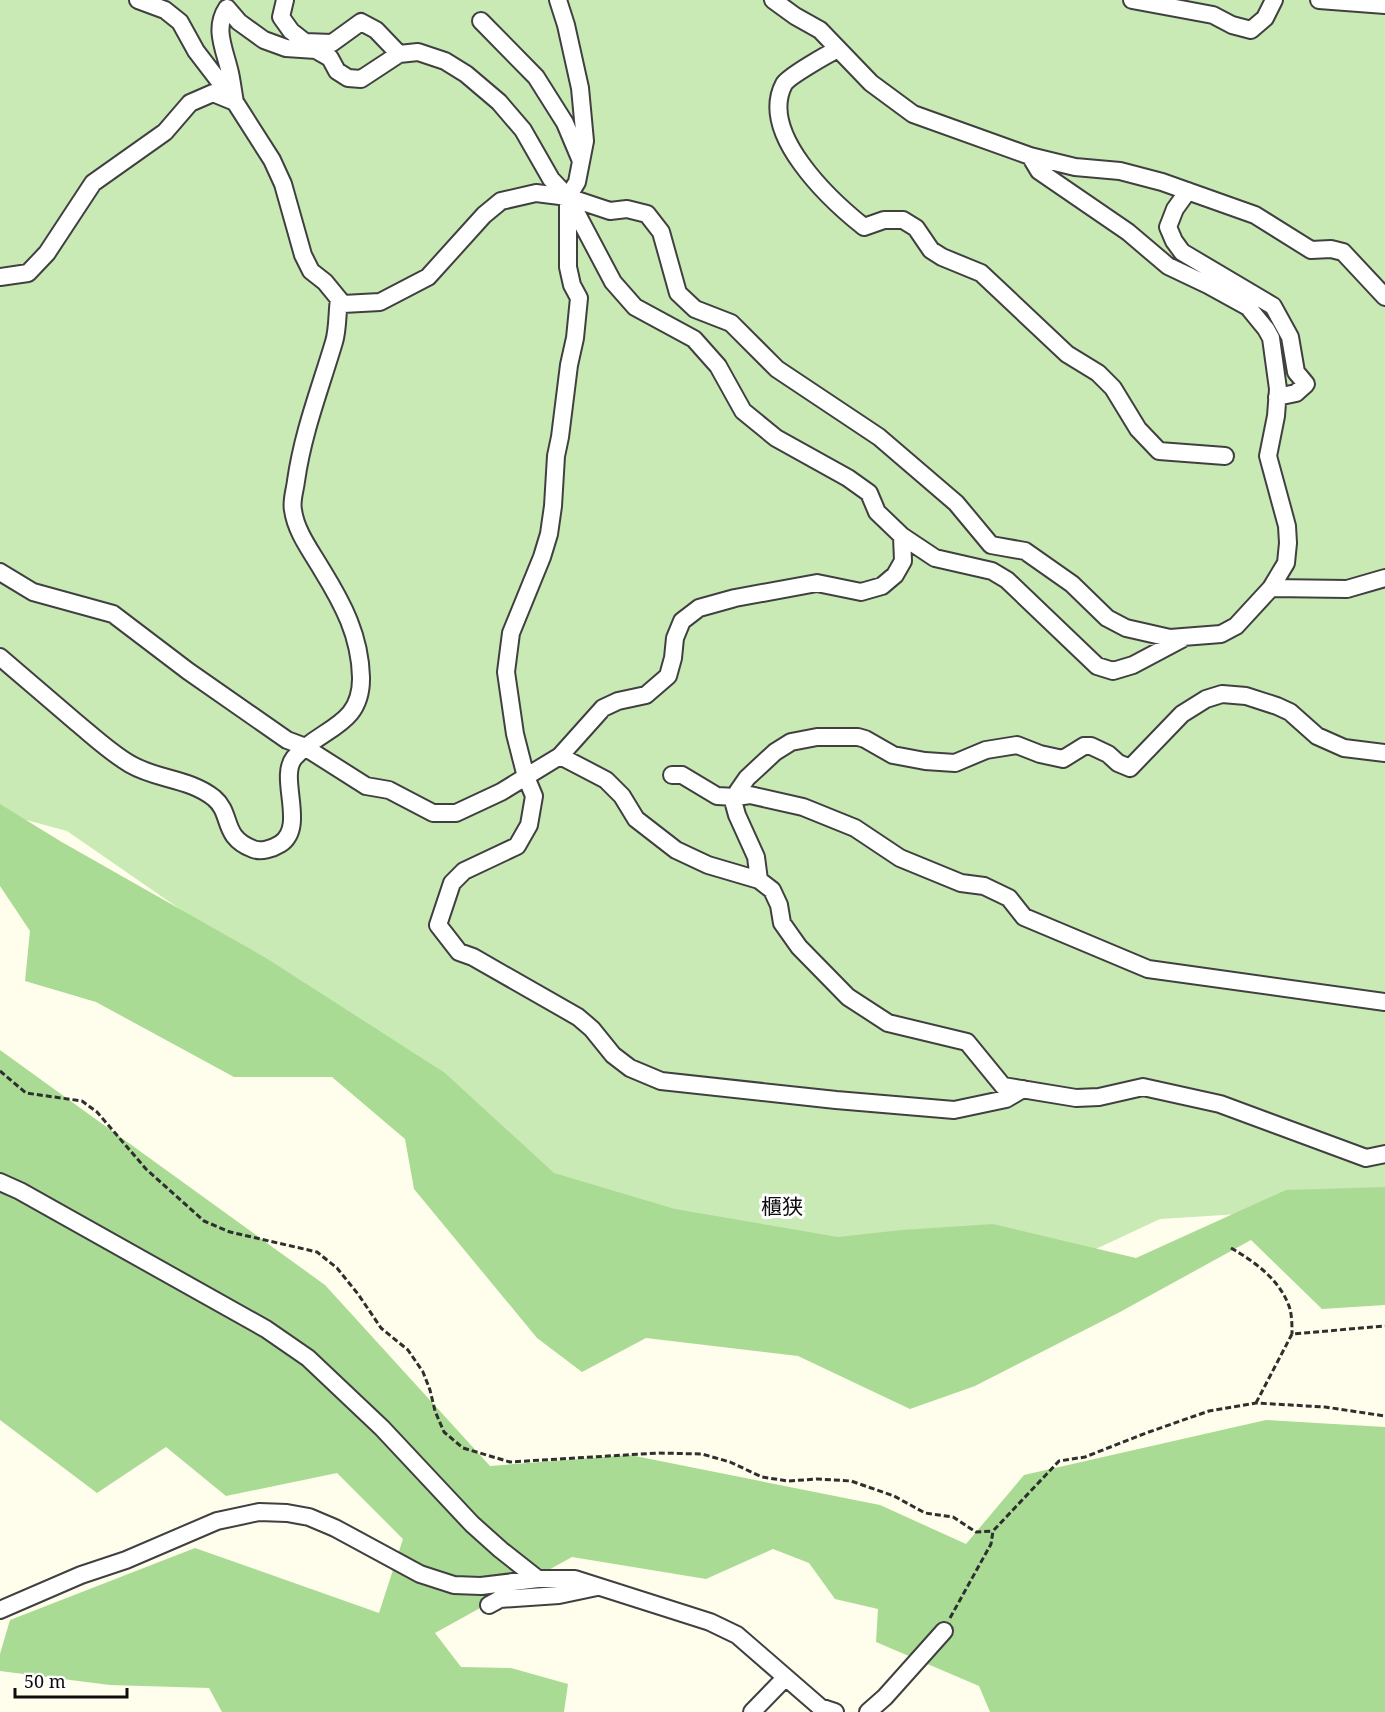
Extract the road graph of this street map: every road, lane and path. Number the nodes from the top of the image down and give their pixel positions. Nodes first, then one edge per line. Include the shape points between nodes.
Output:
1 (138, 0) edge
2 (285, 0) edge
3 (558, 0) edge
4 (773, 0) edge
5 (1132, 0) edge
6 (1274, 0) edge
7 (1319, 0) edge
8 (1324, 0) edge
9 (1358, 1) edge
10 (1385, 5) edge
11 (481, 21) dead end
12 (838, 48) junction
13 (399, 54) junction
14 (235, 102) junction
15 (1030, 156) junction
16 (581, 161) junction
17 (1188, 191) junction
18 (568, 197) junction
19 (0, 277) edge
20 (1385, 297) edge
21 (339, 299) junction
22 (1277, 397) junction
23 (1225, 456) dead end
24 (902, 536) junction
25 (0, 572) edge
26 (1385, 578) edge
27 (1271, 588) junction
28 (1185, 637) junction
29 (0, 657) edge
30 (306, 748) junction
31 (1385, 753) edge
32 (560, 756) junction
33 (672, 775) dead end
34 (526, 777) junction
35 (736, 797) junction
36 (759, 880) junction
37 (1385, 1002) edge
38 (0, 1071) edge
39 (1023, 1089) junction
40 (1385, 1154) edge
41 (0, 1182) edge
42 (1231, 1248) dead end
43 (1385, 1326) edge
44 (1292, 1334) junction
45 (1256, 1403) junction
46 (1385, 1416) edge
47 (993, 1531) junction
48 (538, 1579) junction
49 (598, 1586) junction
50 (489, 1605) dead end
51 (0, 1610) edge
52 (944, 1631) joint
53 (785, 1677) junction
54 (752, 1712) edge
55 (835, 1712) edge
56 (868, 1712) edge

1 - 14 street via 165,10 180,22 196,51
2 - 13 street via 281,17 305,42 332,43 361,22
3 - 16 street via 580,88 585,141
4 - 12 street via 820,30
5 - 6 street via 1213,15 1251,30 1265,18
7 - 8 street
8 - 9 street
9 - 10 street
11 - 16 street via 536,78 565,123
12 - 15 street via 871,83 913,114
12 - 23 street via 785,83 779,119 789,144 807,170 843,210 864,227 884,220 903,220 916,228 931,250 981,273 1066,354 1098,373 1113,388 1138,429 1159,451
13 - 14 street via 361,79 348,78 337,71 330,58 316,50 286,48 264,40 227,8 220,17 220,41
13 - 18 street via 418,52 445,61 466,74 499,102 523,130 551,179
14 - 19 street via 213,93 190,103 165,132 93,183 47,253 28,273
14 - 21 street via 283,184 311,271
15 - 17 street via 1075,167 1120,171
15 - 22 street via 1039,171 1121,227 1168,266 1248,307 1271,339
16 - 18 street via 577,182
17 - 20 street via 1255,215 1311,250 1343,252
17 - 22 street via 1168,227 1174,242 1182,252 1273,306 1290,337 1296,372 1306,384 1296,393
18 - 21 street via 536,193 501,201 467,232 428,277 380,302 344,304
18 - 24 street via 613,282 635,307 694,339 718,366 743,411 776,438 869,493 877,512
18 - 28 street via 610,211 627,209 647,214 662,232 678,293 695,309 731,323 777,369 879,437 956,502 991,545 1025,551 1072,584 1107,618 1126,628 1170,638
18 - 34 street via 568,267 579,298 575,338 556,456 549,534 511,633 506,672
21 - 30 street via 335,339 300,455 292,508 357,640 360,693 344,722
22 - 27 street via 1268,456 1288,543 1286,563
24 - 28 street via 935,558 992,571 1007,580 1097,666 1113,671 1133,665
24 - 32 street via 903,561 882,586 861,592 817,583 699,608 682,621 668,675 646,695 603,708
25 - 30 street via 33,592 112,614 278,734
26 - 27 street via 1347,589
27 - 28 street via 1236,626 1221,634
29 - 30 street via 128,763 149,774 186,782 216,799 231,835 243,846 260,852 281,844 290,830 290,771 293,759
30 - 34 street via 366,786 389,790 433,813 456,813
31 - 35 street via 1344,748 1317,736 1277,706 1246,696 1222,694 1182,714 1131,768 1091,746 1084,746 1064,759 1017,745 986,750 955,763 893,755 858,737 817,737 791,742 776,752 747,778
32 - 34 street
32 - 36 street via 606,780 636,819 676,850 708,865
33 - 35 street via 682,775 717,796
34 - 39 street via 534,796 529,825 517,846 464,871 452,883 438,925 459,952 578,1017 630,1068 661,1081 954,1110 1006,1100
35 - 36 street via 737,815 756,857
35 - 37 street via 750,795 803,807 855,828 900,858 961,883 984,886 1009,898 1024,917 1148,969
36 - 39 street via 772,890 782,923 799,947 848,997 888,1023 967,1042 1003,1086
38 - 47 path via 26,1093 82,1101 98,1112 147,1169 204,1221 230,1232 317,1252 337,1268 381,1328 408,1350 423,1372 444,1432 463,1448 510,1462 702,1454 762,1476 789,1481 851,1481 894,1496 925,1513 953,1517 976,1532
39 - 40 street via 1076,1098 1143,1087 1220,1104 1366,1158
41 - 48 street via 266,1329 308,1358 382,1428 472,1524
42 - 44 path via 1255,1263 1278,1285 1290,1308
43 - 44 path
44 - 45 path
45 - 46 path
45 - 47 path via 1209,1411 1085,1457 1059,1461
47 - 52 path via 991,1544
48 - 49 street via 575,1579
48 - 51 street via 454,1585 420,1574 309,1517 259,1512 217,1521
49 - 50 street via 559,1595 500,1599
49 - 53 street via 710,1622 737,1635
52 - 56 street
53 - 54 street
53 - 55 street via 820,1707

